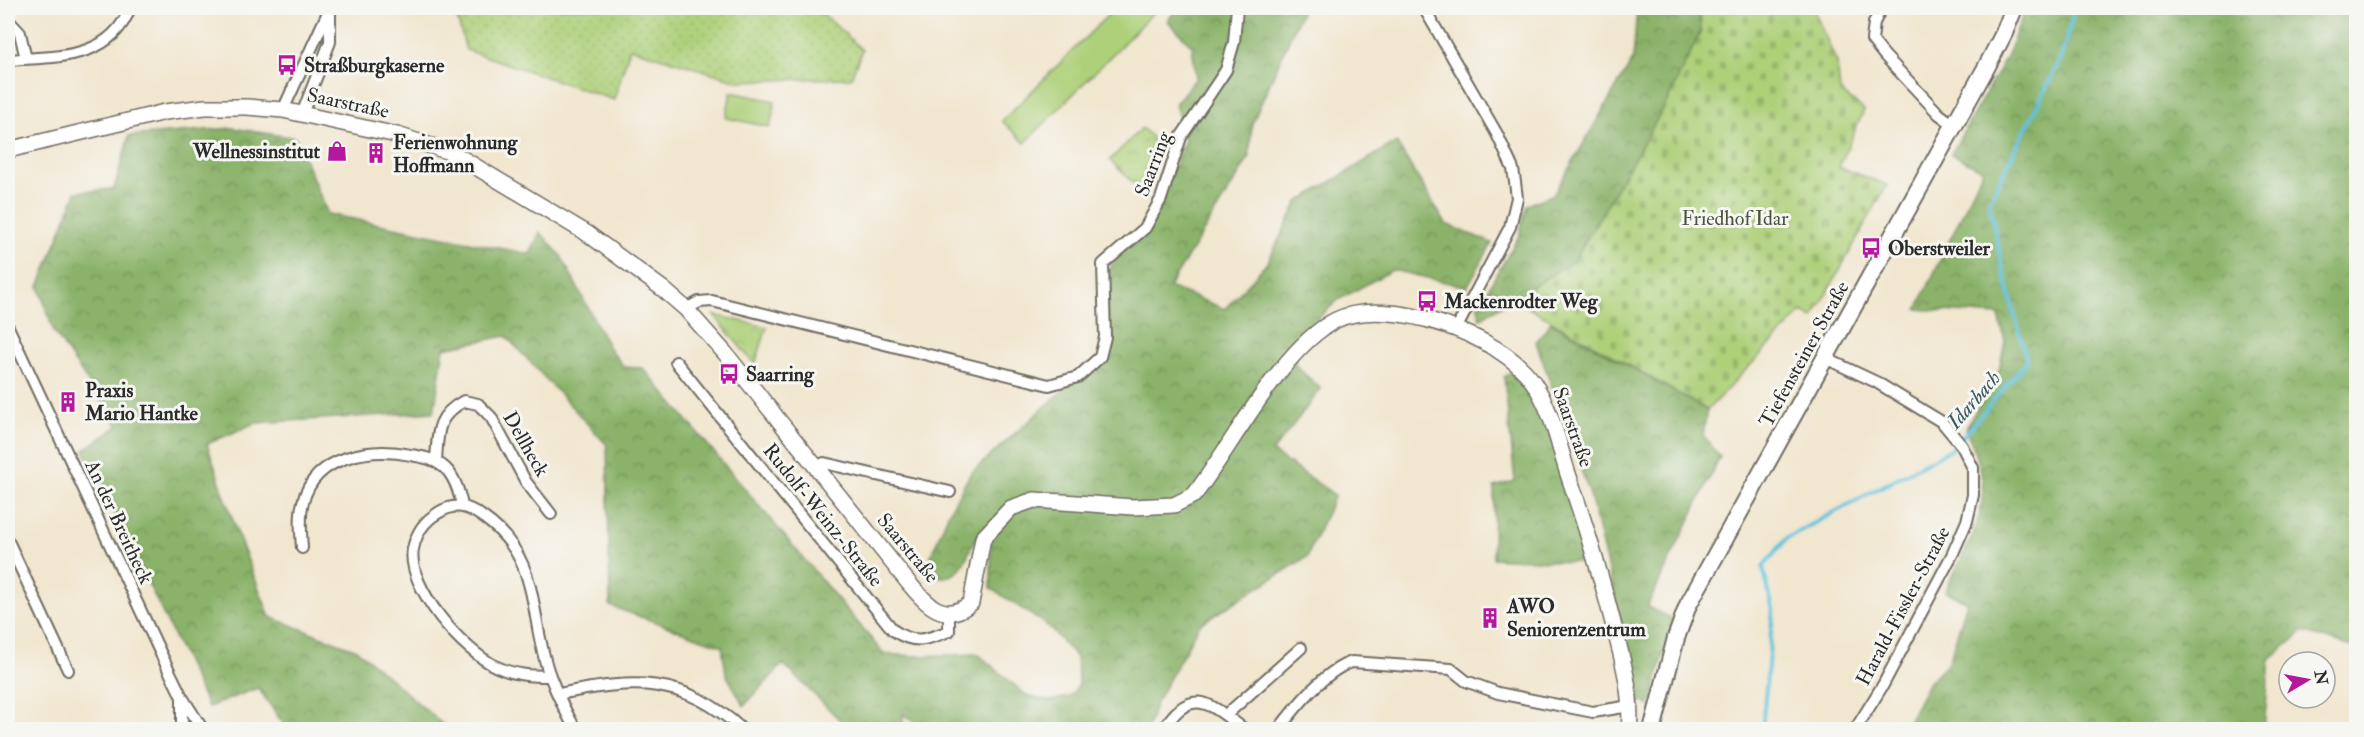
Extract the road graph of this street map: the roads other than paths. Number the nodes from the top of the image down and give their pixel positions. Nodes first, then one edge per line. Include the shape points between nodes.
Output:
1 (130, 8) edge
2 (330, 8) edge
3 (1237, 8) edge
4 (1424, 8) edge
5 (1881, 8) edge
6 (2014, 8) edge
7 (8, 20) edge
8 (26, 59) junction
9 (8, 60) edge
10 (283, 110) junction
11 (302, 114) junction
12 (1954, 125) junction
13 (8, 150) edge
14 (686, 309) junction
15 (8, 327) edge
16 (1456, 329) junction
17 (1825, 358) junction
18 (676, 362) dead end
19 (436, 461) junction
20 (816, 467) junction
21 (950, 492) dead end
22 (462, 505) junction
23 (551, 514) dead end
24 (8, 541) edge
25 (302, 548) dead end
26 (949, 613) junction
27 (1301, 648) dead end
28 (68, 670) dead end
29 (550, 676) junction
30 (559, 694) junction
31 (182, 697) junction
32 (1630, 706) junction
33 (1226, 715) junction
34 (182, 729) edge
35 (203, 729) edge
36 (576, 729) edge
37 (743, 729) edge
38 (1163, 729) edge
39 (1245, 729) edge
40 (1278, 729) edge
41 (1629, 729) edge
42 (1652, 729) edge
43 (1855, 729) edge

1 - 8 street via 118,31 100,45 74,54
2 - 10 street
2 - 11 street via 330,42
3 - 14 street, Saarring via 1226,70 1181,137 1161,199 1145,228 1103,264 1105,337 1100,357 1078,376 1049,385 712,301
4 - 16 street via 1497,134 1510,162 1517,198 1510,227
5 - 12 street via 1872,40 1939,114
6 - 12 main road, Tiefensteiner Straße
7 - 8 street via 20,33
8 - 9 street
10 - 11 street, Saarstraße
10 - 13 street, Saarstraße via 247,106 165,112
11 - 14 street, Saarstraße via 398,135 453,153 588,234
12 - 17 main road, Tiefensteiner Straße
14 - 20 street, Saarstraße
15 - 31 street, An der Breitheck
16 - 26 street, Saarstraße via 1419,318 1371,312 1346,316 1326,326 1277,376 1194,495 1174,505 1133,507 1034,500 1011,508 982,538 971,603 962,611
16 - 32 street, Saarstraße via 1489,345 1518,366 1541,395 1608,604
17 - 42 main road, Tiefensteiner Straße via 1688,605
17 - 43 street, Harald-Fissler-Straße via 1876,382 1942,422 1962,446 1972,468 1973,495 1952,555 1883,685
18 - 26 street, Rudolf-Weinz-Straße via 893,630 918,641 932,638 949,631
19 - 22 street via 455,481
19 - 23 street, Dellheck via 439,427 448,409 464,401 478,404 492,417 526,482
19 - 25 street via 380,453 359,454 331,464 317,476 303,500
20 - 21 street via 824,463
20 - 26 street, Saarstraße via 922,599 936,610
22 - 29 street via 493,524 518,554 533,597
22 - 29 street via 438,512 414,541 414,571 421,586 438,613 480,657 515,674
24 - 28 street
27 - 33 street
29 - 30 street
30 - 36 street
30 - 37 street via 630,684 669,686 704,700
31 - 34 street
31 - 35 street, An der Breitheck
32 - 40 street via 1593,712 1498,693 1466,681 1451,669 1352,662 1340,666
32 - 41 street, Saarstraße
33 - 38 street via 1206,702 1196,701 1182,706
33 - 39 street

